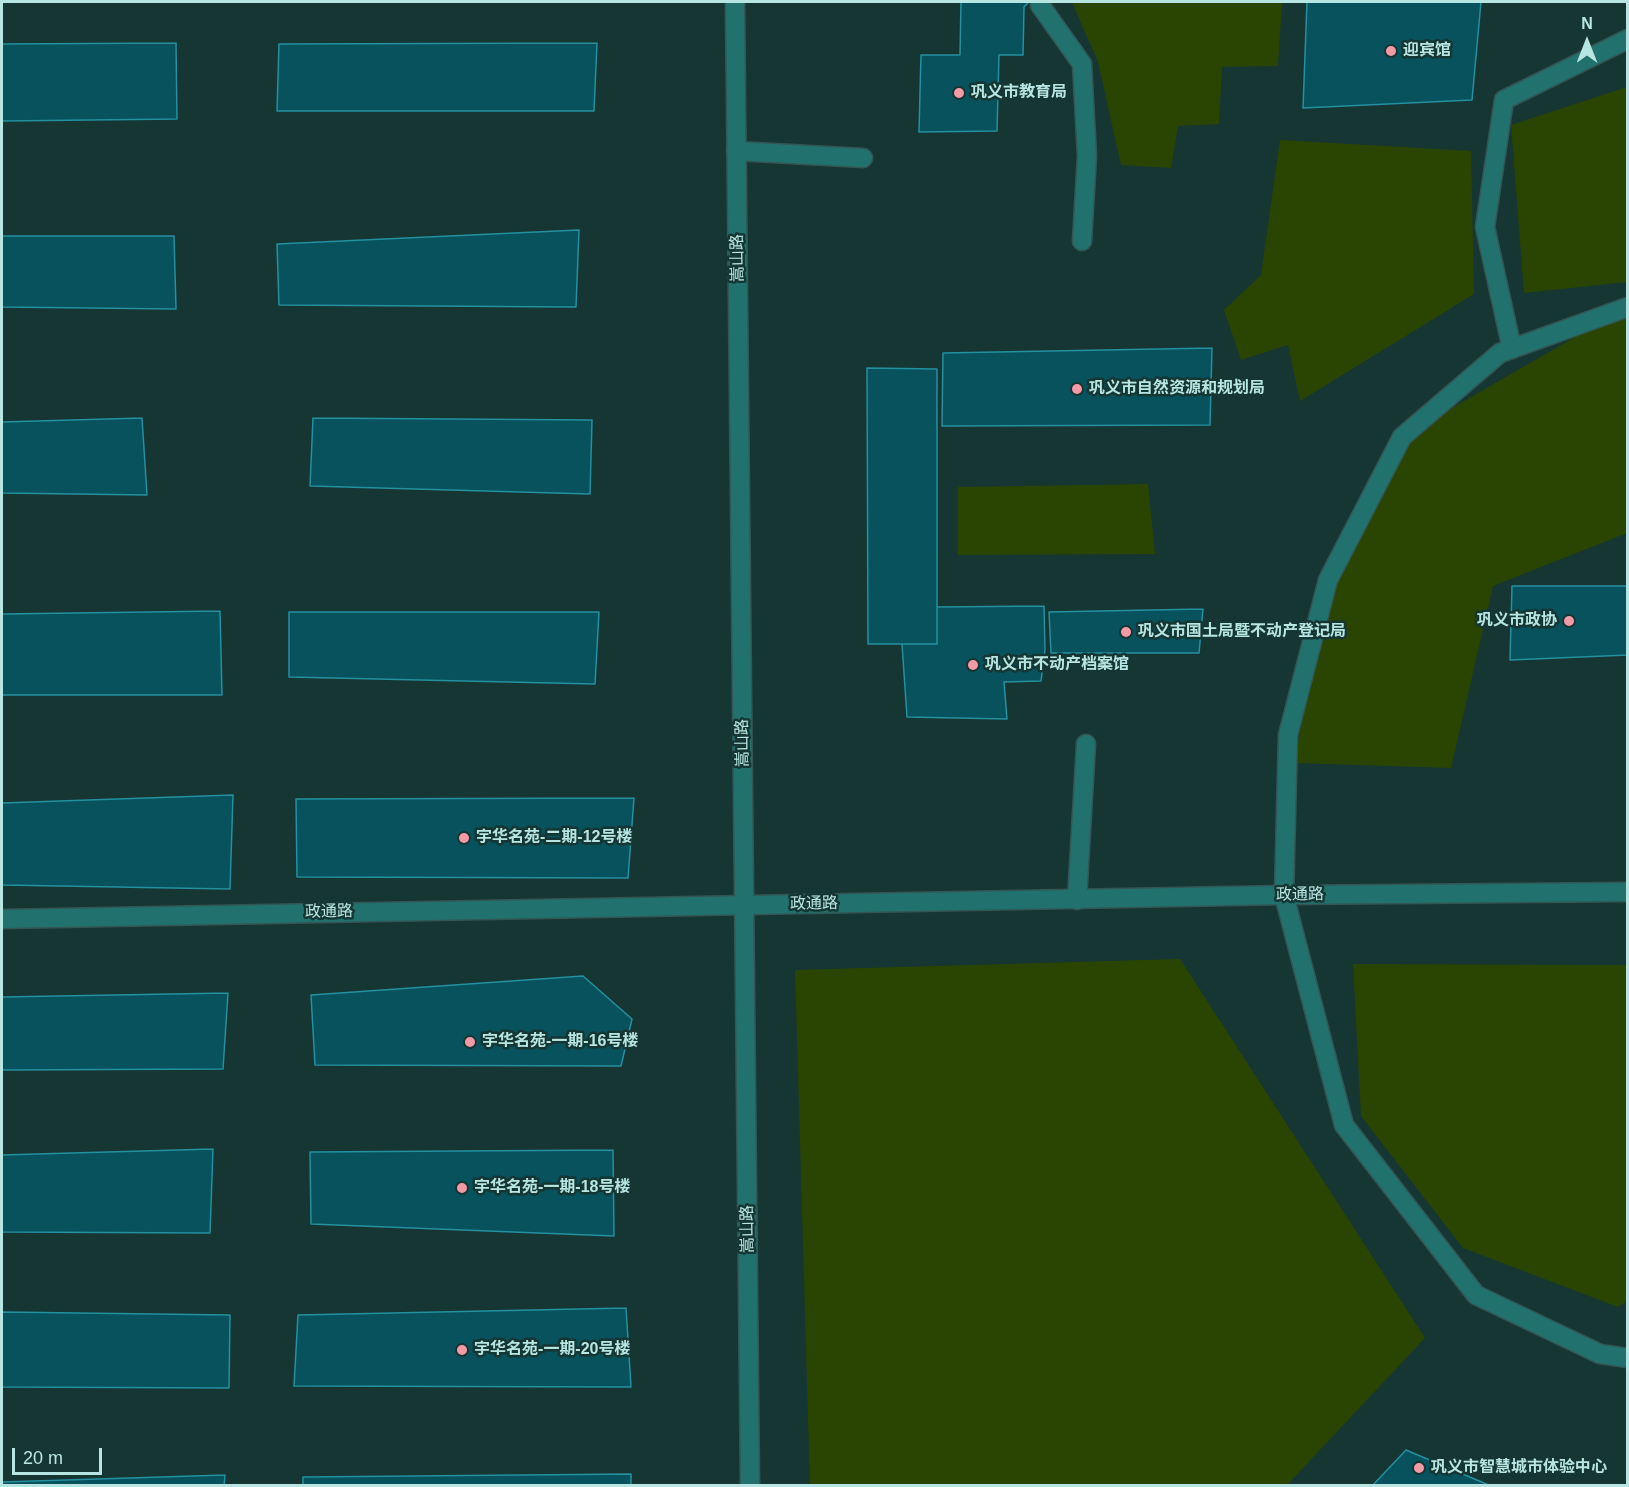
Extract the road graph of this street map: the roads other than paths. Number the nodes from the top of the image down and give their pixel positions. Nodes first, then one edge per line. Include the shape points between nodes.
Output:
1 (735, 2) edge
2 (1040, 5) dead end
3 (1628, 39) edge
4 (736, 151) junction
5 (863, 158) dead end
6 (1082, 241) dead end
7 (1628, 307) edge
8 (1512, 349) junction
9 (1086, 744) dead end
10 (1628, 892) edge
11 (1284, 896) junction
12 (1077, 900) junction
13 (745, 904) junction
14 (2, 919) edge
15 (1628, 1358) edge
16 (750, 1485) edge

1 - 4 street, 嵩山路
2 - 6 street via 1082,64 1088,156
3 - 8 street via 1504,100 1485,227
4 - 5 street
4 - 13 street, 嵩山路
7 - 8 street
8 - 11 street via 1500,353 1402,437 1328,580 1288,735
9 - 12 street
10 - 11 street, 政通路
11 - 12 street, 政通路
11 - 15 street via 1344,1125 1476,1295 1600,1354
12 - 13 street, 政通路
13 - 14 street, 政通路
13 - 16 street, 嵩山路

